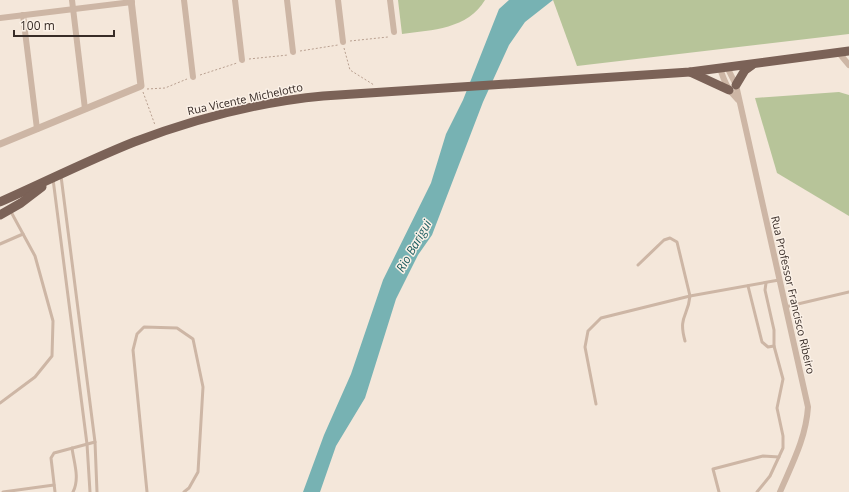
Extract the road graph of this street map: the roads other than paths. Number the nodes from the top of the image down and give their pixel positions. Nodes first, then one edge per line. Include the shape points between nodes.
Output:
1 (72, 0) edge
2 (184, 0) edge
3 (235, 0) edge
4 (287, 0) edge
5 (338, 0) edge
6 (390, 0) edge
7 (131, 1) edge
8 (73, 9) junction
9 (23, 15) junction
10 (0, 18) edge
11 (394, 32) road end
12 (343, 42) road end
13 (849, 51) edge
14 (292, 52) road end
15 (839, 53) junction
16 (242, 60) road end
17 (752, 65) junction
18 (849, 65) edge
19 (724, 67) junction
20 (690, 72) junction
21 (193, 77) road end
22 (732, 88) junction
23 (85, 109) junction
24 (37, 129) junction
25 (0, 144) edge
26 (57, 177) junction
27 (0, 202) edge
28 (10, 210) junction
29 (0, 215) edge
30 (23, 234) junction
31 (0, 244) edge
32 (638, 265) dead end
33 (779, 280) junction
34 (766, 282) junction
35 (748, 286) junction
36 (849, 292) edge
37 (690, 296) junction
38 (785, 307) junction
39 (685, 341) dead end
40 (774, 346) junction
41 (0, 403) edge
42 (596, 404) dead end
43 (95, 442) junction
44 (87, 444) junction
45 (72, 448) junction
46 (779, 457) junction
47 (54, 485) junction
48 (3, 492) edge
49 (55, 492) edge
50 (73, 492) edge
51 (90, 492) edge
52 (97, 492) edge
53 (147, 492) edge
54 (184, 492) edge
55 (719, 492) edge
56 (757, 492) edge
57 (780, 492) edge

1 - 8 street
2 - 21 street
3 - 16 street
4 - 14 street
5 - 12 street
6 - 11 street
7 - 8 street
7 - 23 street via 141,86
8 - 9 street
8 - 23 street
9 - 10 street
9 - 24 street
13 - 15 main road, Rua Vicente Michelotto
15 - 17 main road, Rua Vicente Michelotto
15 - 18 street
17 - 19 main road, Rua Vicente Michelotto
17 - 22 main road via 745,70
19 - 20 main road, Rua Vicente Michelotto
19 - 22 street, Rua Professor Francisco Ribeiro
19 - 22 street, Rua Professor Francisco Ribeiro via 723,80
20 - 22 main road
20 - 26 main road, Rua Vicente Michelotto via 300,99 206,119 158,133
22 - 33 street, Rua Professor Francisco Ribeiro via 738,100
23 - 24 street
24 - 25 street
26 - 27 main road, Rua Vicente Michelotto
26 - 28 main road, Rua Vicente Michelotto
26 - 43 lane
26 - 44 lane
28 - 29 main road, Rua Vicente Michelotto
28 - 30 lane
30 - 31 lane
30 - 41 lane via 35,256 53,321 52,356 35,377
32 - 37 lane via 664,240 670,238 678,242
33 - 34 lane
33 - 38 street, Rua Professor Francisco Ribeiro
34 - 35 lane
34 - 40 lane
35 - 37 lane
35 - 40 lane via 762,342 768,347
36 - 38 lane
37 - 39 lane via 681,327
37 - 42 lane via 601,318 588,331 586,347
38 - 57 street, Rua Professor Francisco Ribeiro via 808,407 803,439
40 - 46 lane via 783,379 777,408 783,436 783,448
43 - 44 lane
43 - 52 lane
44 - 45 lane
44 - 51 lane
45 - 47 lane via 54,453 51,458
45 - 50 lane via 76,475
46 - 55 lane via 763,456 713,469
46 - 56 lane via 770,476
47 - 48 lane
47 - 49 lane
53 - 54 lane via 133,350 137,334 144,327 177,328 193,339 203,387 198,472

